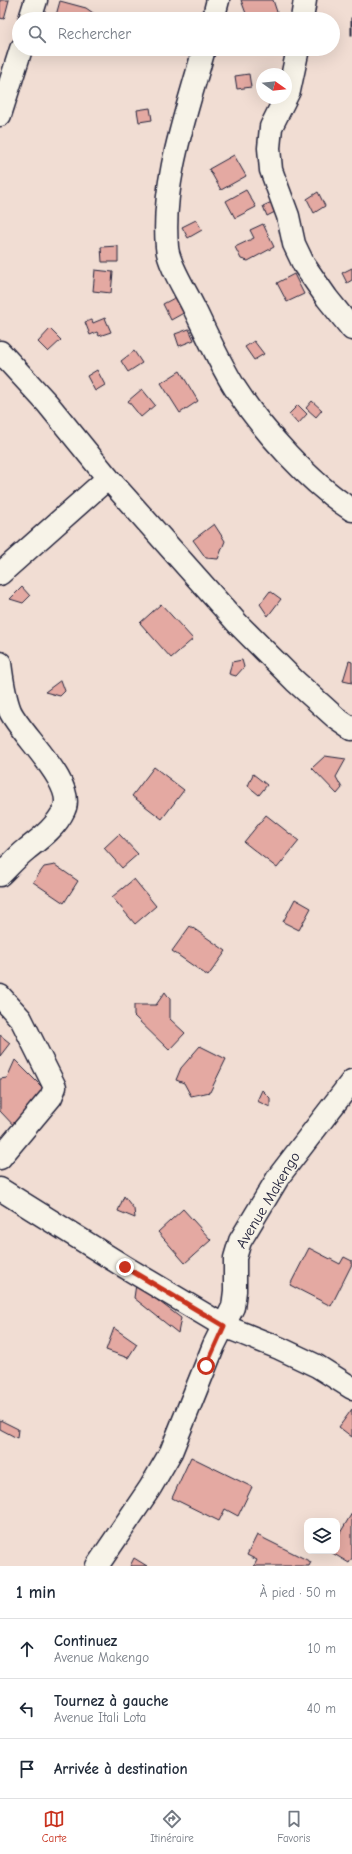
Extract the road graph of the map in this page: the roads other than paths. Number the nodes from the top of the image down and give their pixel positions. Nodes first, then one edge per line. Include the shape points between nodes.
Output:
1 (36, 0) edge
2 (218, 0) edge
3 (305, 0) edge
4 (32, 12) edge
5 (215, 12) edge
6 (303, 12) edge
7 (19, 56) edge
8 (202, 56) edge
9 (296, 56) edge
10 (2, 105) edge
11 (352, 329) edge
12 (0, 352) edge
13 (108, 478) junction
14 (352, 510) edge
15 (0, 574) edge
16 (0, 663) edge
17 (352, 729) edge
18 (0, 875) edge
19 (0, 996) edge
20 (352, 1081) edge
21 (0, 1158) edge
22 (0, 1189) edge
23 (224, 1326) junction
24 (352, 1388) edge
25 (97, 1566) edge

1 - 4 street
2 - 5 street
3 - 6 street
7 - 10 street
8 - 14 street via 168,184 167,249 215,353 236,389 268,432 294,461
9 - 11 street via 289,91 271,127 271,170 288,216 294,244 304,264
12 - 13 street via 47,402
13 - 15 street
13 - 17 street via 238,624 336,718
16 - 18 street via 2,682 11,712 56,774 67,802 54,827
19 - 21 street via 21,1019 55,1087 51,1097
20 - 23 street, Avenue Makengo via 278,1176 240,1241 235,1258 235,1291 232,1307
22 - 23 street
23 - 24 street via 317,1366
23 - 25 street, Avenue Makengo via 171,1452

